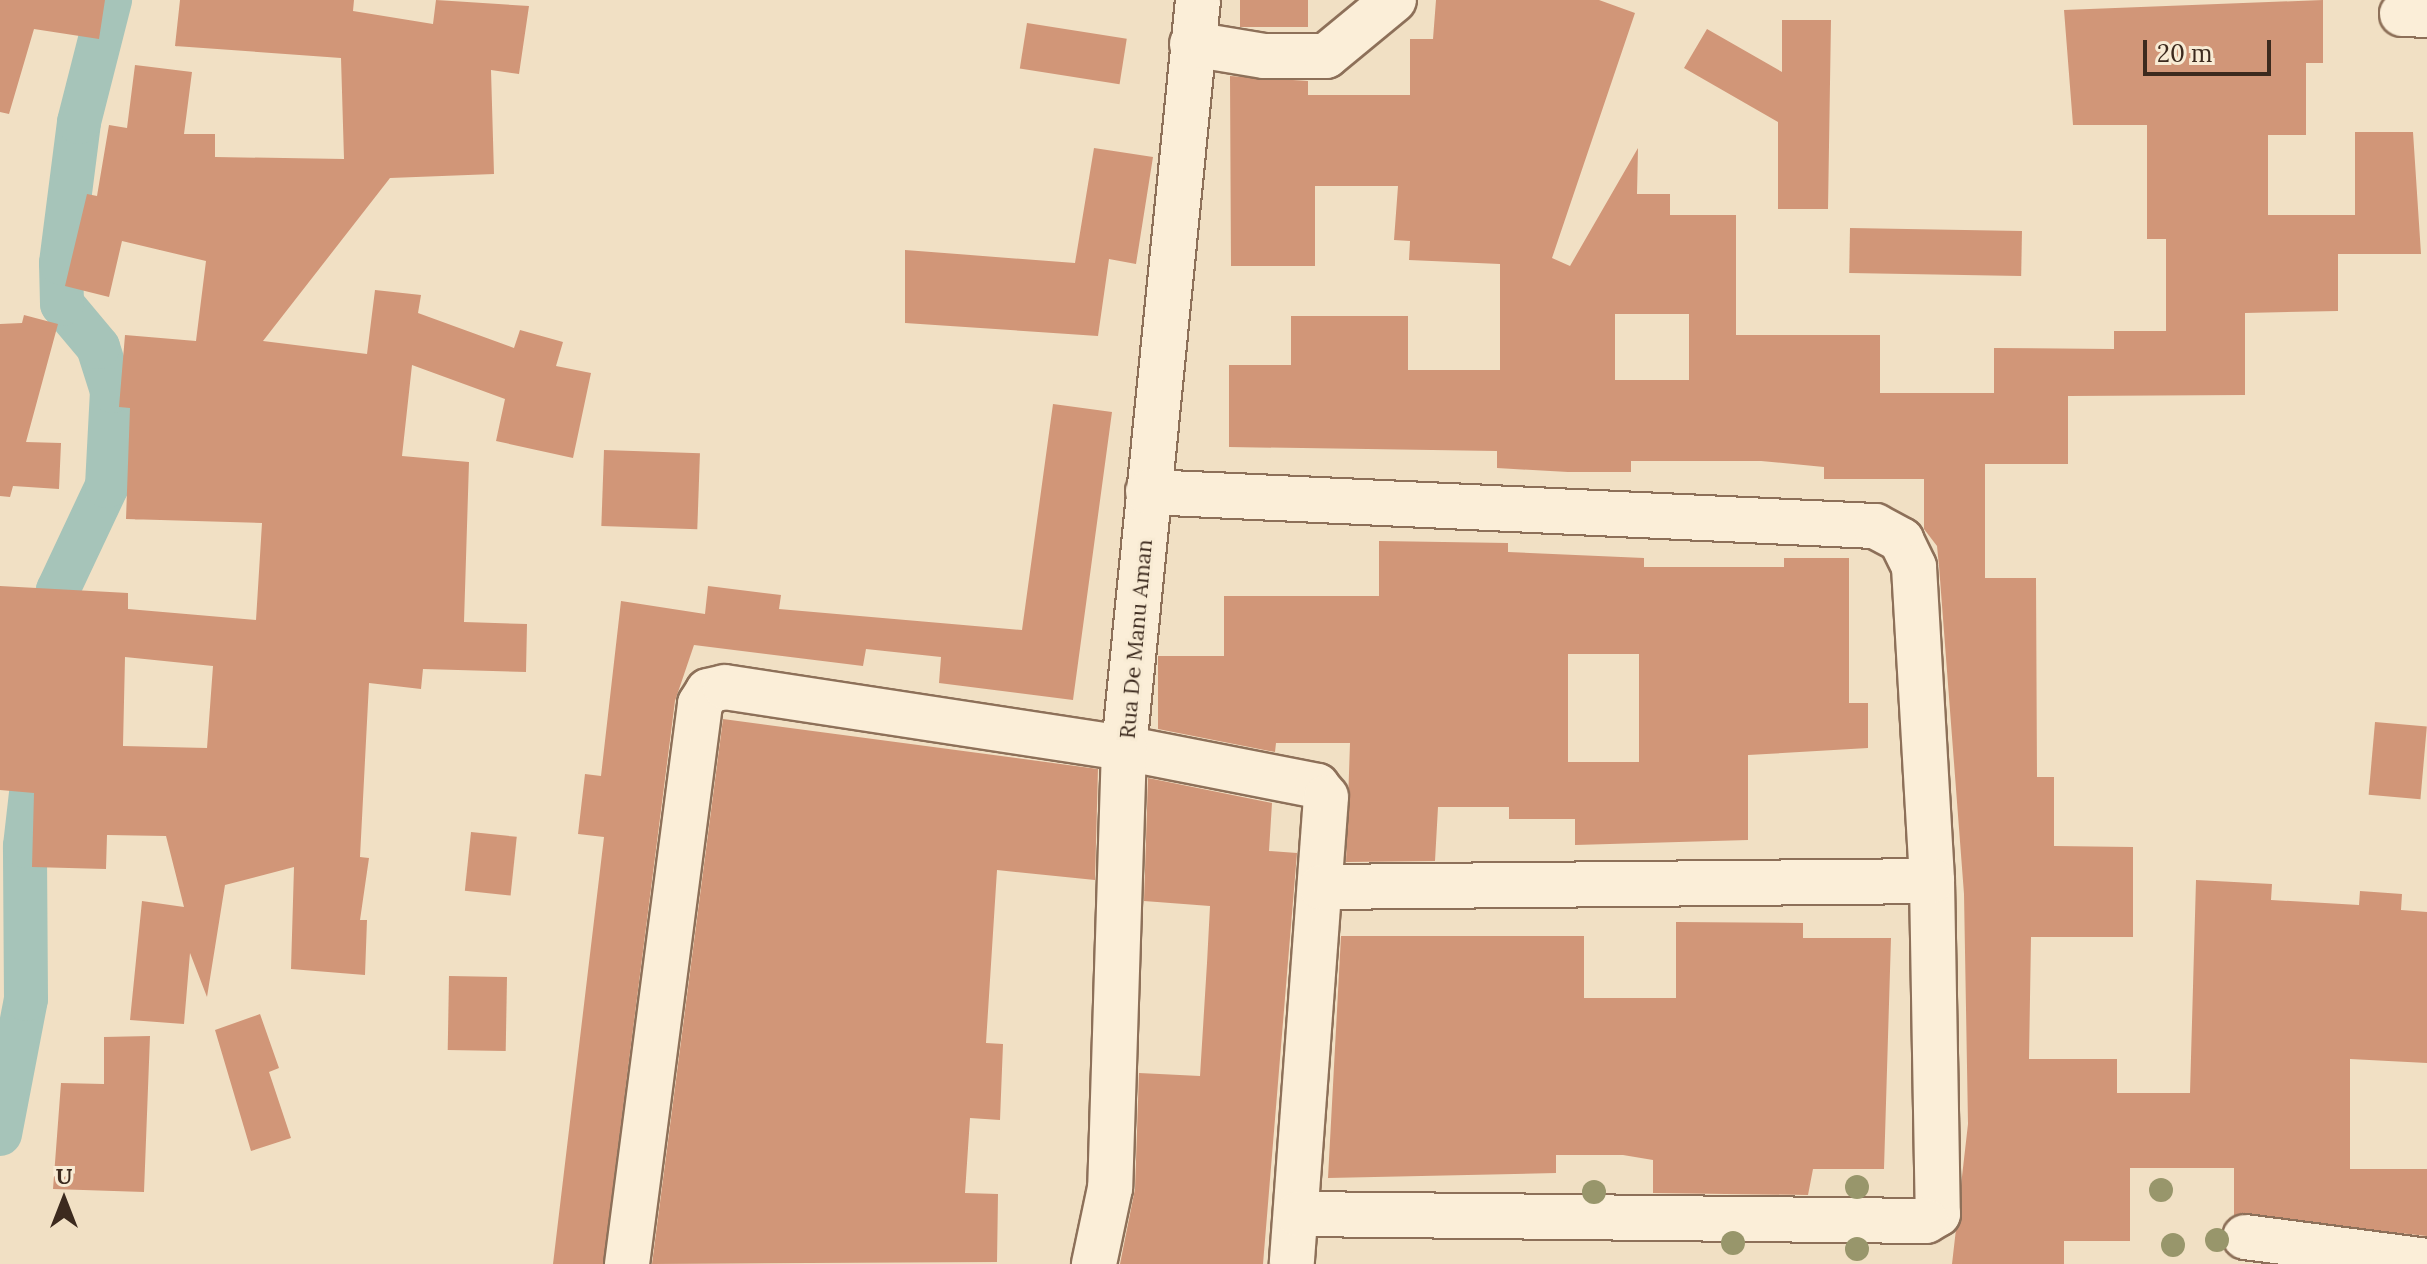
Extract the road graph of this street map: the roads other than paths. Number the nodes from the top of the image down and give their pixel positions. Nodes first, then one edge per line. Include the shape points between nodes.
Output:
1 (1198, 0) edge
2 (1394, 0) edge
3 (1192, 44) junction
4 (1148, 492) junction
5 (1124, 748) junction
6 (1932, 881) junction
7 (1321, 887) junction
8 (1298, 1214) junction
9 (2245, 1237) dead end
10 (2427, 1261) edge
11 (627, 1264) edge
12 (1094, 1264) edge
13 (1292, 1264) edge

1 - 3 street, Rua De Manu Aman
2 - 3 street via 1326,56 1252,55
3 - 4 street, Rua De Manu Aman
4 - 5 street, Rua De Manu Aman
4 - 6 street via 1875,526 1901,540 1914,567
5 - 7 street, Rua De Manu Aman via 1317,786 1326,797
5 - 11 street via 725,687 708,691 700,704
5 - 12 street via 1110,1188
6 - 7 street
6 - 8 street via 1943,1201 1926,1221
7 - 8 street, Rua De Manu Aman
8 - 13 street, Rua De Manu Aman
9 - 10 street

